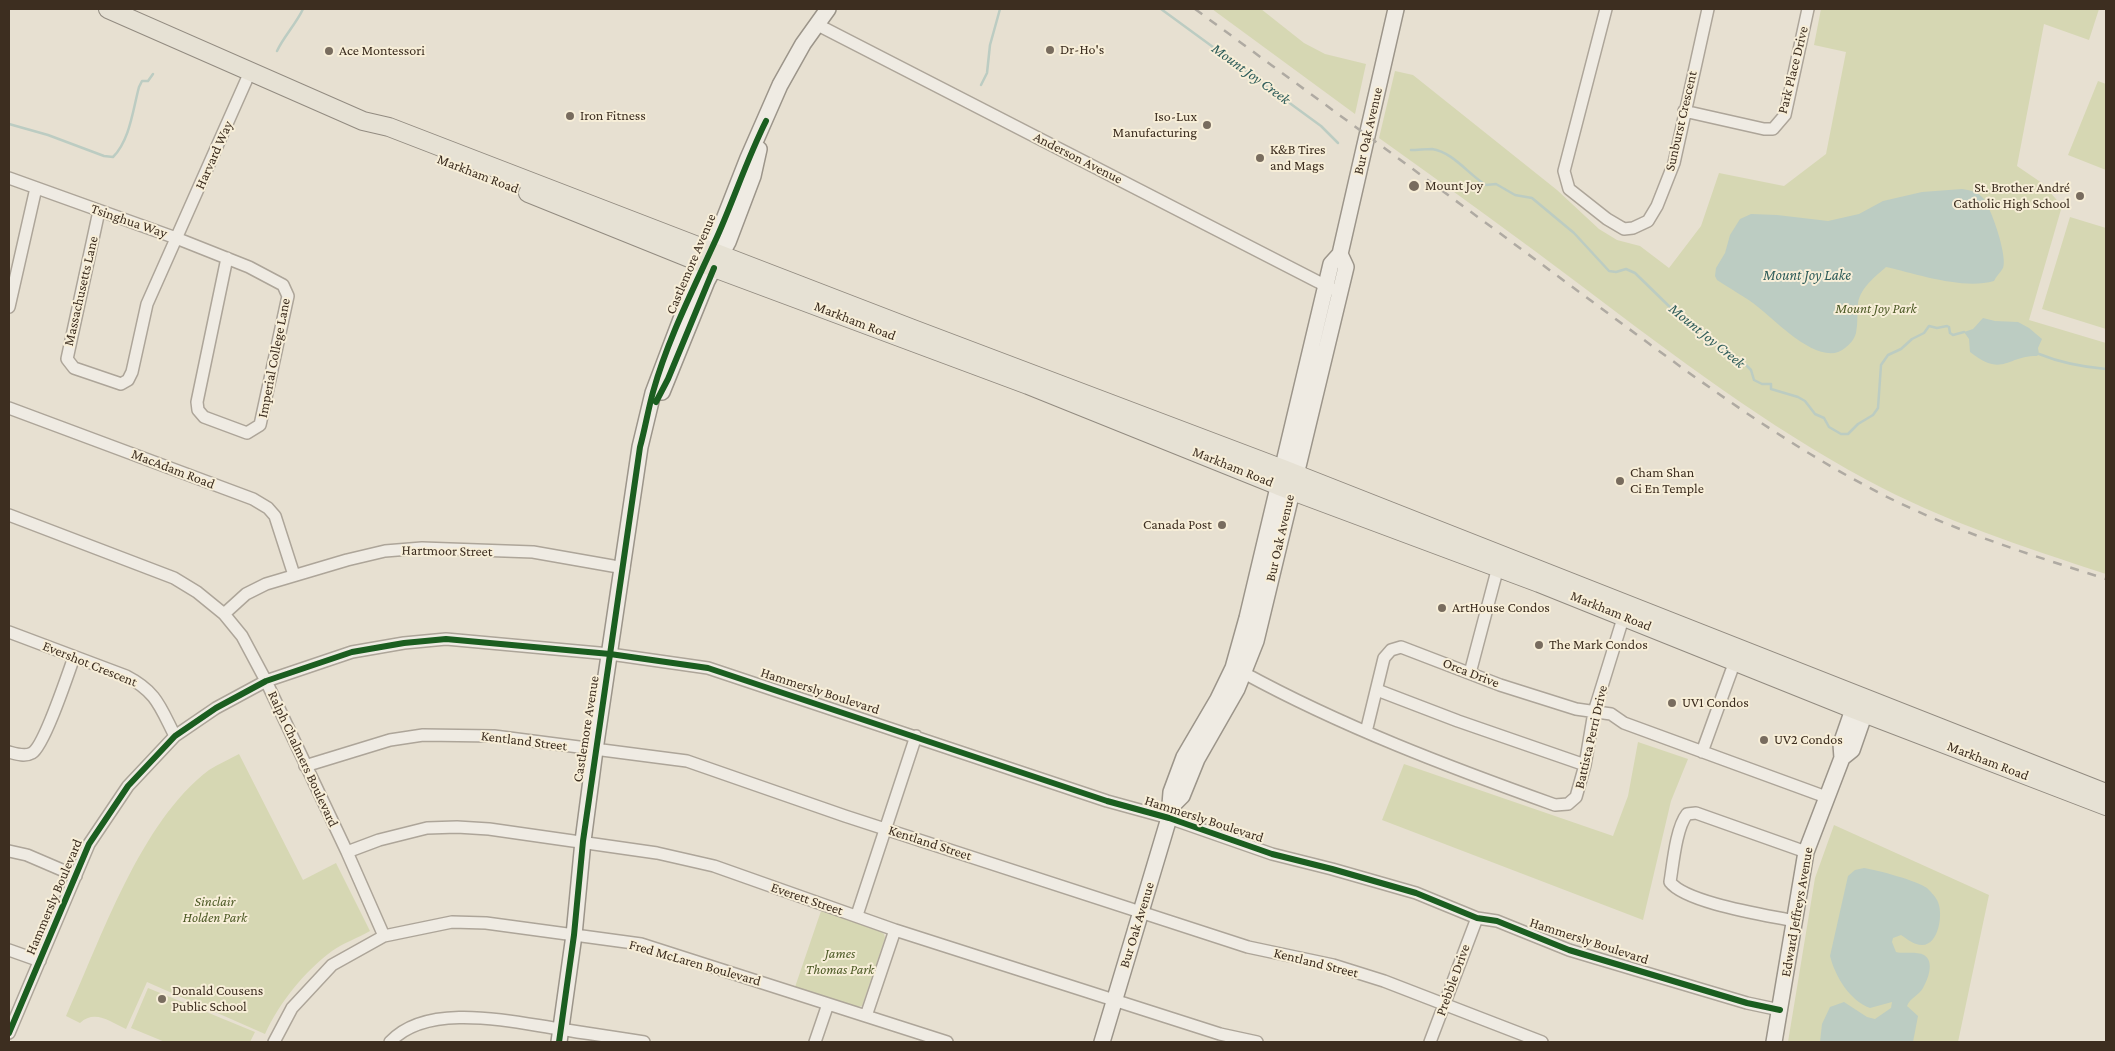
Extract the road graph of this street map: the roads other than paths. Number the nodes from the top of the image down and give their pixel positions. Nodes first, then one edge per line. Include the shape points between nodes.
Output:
1 (108, 9) edge
2 (828, 9) edge
3 (1396, 9) edge
4 (1606, 9) edge
5 (1708, 9) edge
6 (1808, 9) edge
7 (816, 24) junction
8 (250, 72) junction
9 (1684, 112) junction
10 (9, 178) edge
11 (36, 188) junction
12 (99, 212) junction
13 (176, 238) junction
14 (1340, 254) junction
15 (227, 258) junction
16 (712, 259) junction
17 (249, 267) joint
18 (1326, 286) junction
19 (1340, 294) junction
20 (9, 306) edge
21 (9, 408) edge
22 (1287, 479) junction
23 (9, 515) edge
24 (1498, 567) junction
25 (624, 568) junction
26 (294, 574) junction
27 (1626, 610) junction
28 (224, 614) junction
29 (9, 632) edge
30 (610, 654) junction
31 (74, 657) junction
32 (1735, 661) junction
33 (1244, 673) junction
34 (1470, 673) junction
35 (266, 681) junction
36 (1377, 690) junction
37 (1861, 704) junction
38 (1594, 712) junction
39 (1366, 732) junction
40 (175, 736) junction
41 (916, 736) junction
42 (595, 750) junction
43 (9, 752) edge
44 (1702, 752) junction
45 (1585, 765) junction
46 (305, 766) junction
47 (2106, 793) edge
48 (1826, 797) junction
49 (2106, 806) edge
50 (1170, 813) junction
51 (886, 828) junction
52 (583, 841) junction
53 (9, 851) edge
54 (347, 852) junction
55 (1806, 852) junction
56 (76, 876) junction
57 (1141, 912) junction
58 (857, 916) junction
59 (1477, 918) junction
60 (1794, 921) junction
61 (895, 930) junction
62 (574, 935) junction
63 (384, 936) junction
64 (9, 950) edge
65 (40, 960) junction
66 (1115, 1000) junction
67 (828, 1004) junction
68 (1445, 1006) junction
69 (1780, 1010) junction
70 (866, 1016) junction
71 (9, 1033) edge
72 (559, 1036) edge
73 (274, 1042) edge
74 (390, 1042) edge
75 (644, 1042) edge
76 (814, 1042) edge
77 (947, 1042) edge
78 (1102, 1042) edge
79 (1257, 1042) edge
80 (1430, 1042) edge
81 (1542, 1042) edge
82 (1774, 1042) edge

1 - 8 main road, Markham Road
2 - 7 street, Castlemore Avenue
3 - 14 street, Bur Oak Avenue
4 - 9 street, Sunburst Crescent via 1564,171 1569,189 1624,229 1648,221 1674,163
5 - 9 street, Sunburst Crescent
6 - 9 street, Park Place Drive via 1784,115 1773,128 1764,129
7 - 16 street, Castlemore Avenue via 785,74 748,158 717,237
7 - 18 street, Anderson Avenue
8 - 13 street, Harvard Way
8 - 16 main road, Markham Road via 363,121 383,137
10 - 11 street, Tsinghua Way
11 - 12 street, Tsinghua Way
11 - 20 street
12 - 13 street, Tsinghua Way
12 - 13 street, Massachusetts Lane via 67,359 74,368 117,384 131,376 147,304
13 - 15 street, Tsinghua Way
14 - 18 street, Bur Oak Avenue via 1331,264
14 - 19 street, Bur Oak Avenue via 1346,268
15 - 17 street, Tsinghua Way
15 - 17 street, Imperial College Lane via 197,402 198,410 204,416 247,433 260,425 288,296 283,285
16 - 22 main road, Markham Road via 1028,385
16 - 25 street, Castlemore Avenue via 668,379 647,420 640,447
18 - 19 street, Anderson Avenue
18 - 22 street, Bur Oak Avenue
19 - 22 street, Bur Oak Avenue
21 - 26 street, MacAdam Road via 253,499 275,516
22 - 24 main road, Markham Road
22 - 27 main road, Markham Road
22 - 33 street, Bur Oak Avenue via 1256,641
22 - 50 street, Bur Oak Avenue via 1233,668 1184,757 1172,792
23 - 28 street, Ralph Chalmers Boulevard via 174,578
24 - 27 main road, Markham Road
24 - 34 street
25 - 26 street, Hartmoor Street via 533,552 422,548 385,551
25 - 30 street, Castlemore Avenue
26 - 28 street, Hartmoor Street via 246,594
27 - 32 main road, Markham Road
27 - 37 main road, Markham Road
27 - 38 street, Battista Perri Drive
28 - 35 street, Ralph Chalmers Boulevard via 242,636
29 - 31 street, Evershot Crescent
30 - 35 street, Hammersly Boulevard via 446,639 352,652
30 - 41 street, Hammersly Boulevard via 708,668
30 - 42 street, Castlemore Avenue
31 - 40 street, Evershot Crescent via 142,684 155,696
31 - 43 street via 36,749 23,756
32 - 37 main road, Markham Road
32 - 44 street
33 - 39 street, Battista Perri Drive
33 - 50 street, Bur Oak Avenue via 1197,759 1182,796
34 - 36 street, Orca Drive via 1401,647 1391,650 1384,658
34 - 38 street, Orca Drive
35 - 40 street, Hammersly Boulevard via 216,708
35 - 46 street, Ralph Chalmers Boulevard
36 - 39 street
36 - 45 street
37 - 47 main road, Markham Road
37 - 48 street, Edward Jeffreys Avenue via 1841,744 1842,758
37 - 49 main road, Markham Road
38 - 44 street, Orca Drive via 1611,714 1624,723
38 - 45 street, Battista Perri Drive
39 - 45 street, Battista Perri Drive via 1439,763 1555,805 1568,804 1576,797
40 - 56 street, Hammersly Boulevard via 128,786 89,844
41 - 50 street, Hammersly Boulevard via 1107,801
41 - 51 street
42 - 46 street, Kentland Street via 494,736 423,735 390,740
42 - 51 street, Kentland Street via 687,762
42 - 52 street, Castlemore Avenue
44 - 48 street, Orca Drive
46 - 54 street, Ralph Chalmers Boulevard
48 - 55 street, Edward Jeffreys Avenue
50 - 57 street, Bur Oak Avenue
50 - 59 street, Hammersly Boulevard via 1272,854 1416,893
51 - 57 street, Kentland Street
51 - 58 street
52 - 54 street, Everett Street via 489,829 426,828
52 - 58 street, Everett Street via 714,866
52 - 62 street, Castlemore Avenue
53 - 56 street via 27,855
54 - 63 street, Ralph Chalmers Boulevard
55 - 60 street, Edward Jeffreys Avenue
55 - 60 street via 1696,813 1687,814 1682,821 1672,870 1670,882 1683,893 1712,903
56 - 65 street, Hammersly Boulevard
57 - 66 street, Bur Oak Avenue
57 - 68 street, Kentland Street via 1248,947 1333,965 1384,981
58 - 61 street, Everett Street
59 - 68 street, Prebble Drive
59 - 69 street, Hammersly Boulevard via 1497,921 1569,950
60 - 69 street, Edward Jeffreys Avenue
61 - 66 street, Everett Street
61 - 70 street
62 - 63 street, Fred McLaren Boulevard via 486,923 452,922
62 - 67 street, Fred McLaren Boulevard via 641,944
62 - 72 street, Castlemore Avenue
63 - 73 street, Fred McLaren Boulevard via 332,965 292,1008
64 - 65 street
65 - 71 street, Hammersly Boulevard
66 - 78 street, Bur Oak Avenue
66 - 79 street, Everett Street via 1220,1034
67 - 70 street, Fred McLaren Boulevard
67 - 76 street
68 - 80 street, Prebble Drive
68 - 81 street, Kentland Street
69 - 82 street, Edward Jeffreys Avenue
70 - 77 street, Fred McLaren Boulevard
72 - 74 street via 492,1018 448,1018 425,1022
72 - 75 street

